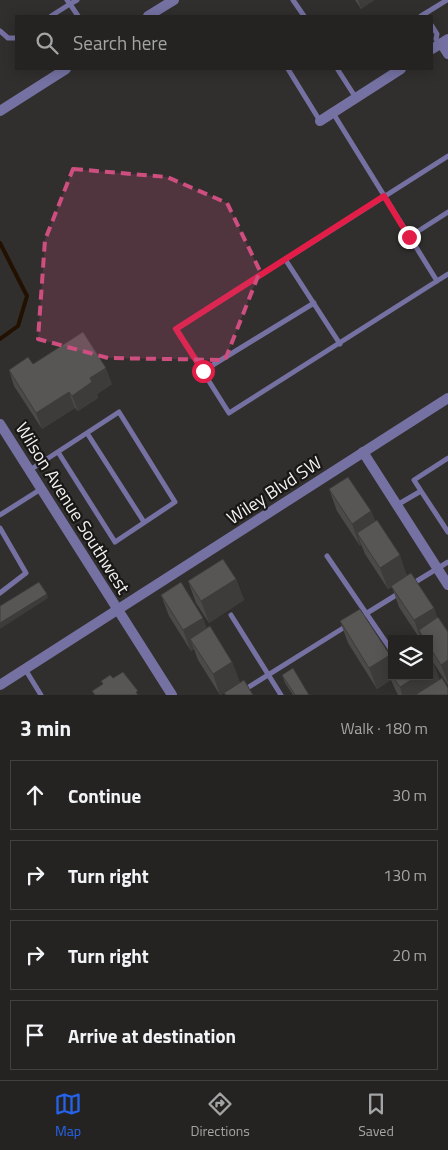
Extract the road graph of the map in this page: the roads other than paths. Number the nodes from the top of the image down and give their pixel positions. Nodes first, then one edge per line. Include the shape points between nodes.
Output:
1 (77, 0) edge
2 (174, 0) edge
3 (293, 0) edge
4 (447, 0) edge
5 (69, 2) edge
6 (52, 15) edge
7 (77, 15) edge
8 (150, 15) edge
9 (303, 15) edge
10 (424, 15) edge
11 (433, 28) edge
12 (0, 31) edge
13 (15, 38) edge
14 (438, 42) edge
15 (448, 54) edge
16 (64, 70) edge
17 (289, 70) edge
18 (339, 70) edge
19 (399, 70) edge
20 (356, 98) junction
21 (0, 111) edge
22 (332, 113) junction
23 (320, 121) joint
24 (448, 156) edge
25 (384, 196) junction
26 (448, 212) edge
27 (409, 237) junction
28 (285, 259) junction
29 (448, 274) edge
30 (437, 281) junction
31 (314, 303) junction
32 (340, 344) junction
33 (203, 371) junction
34 (448, 398) edge
35 (0, 424) edge
36 (87, 433) junction
37 (58, 452) junction
38 (363, 452) junction
39 (448, 458) edge
40 (30, 470) junction
41 (42, 489) junction
42 (421, 490) junction
43 (396, 505) junction
44 (0, 515) edge
45 (144, 522) junction
46 (0, 528) edge
47 (448, 532) edge
48 (327, 556) dead end
49 (448, 562) edge
50 (437, 568) junction
51 (448, 585) edge
52 (0, 594) edge
53 (118, 609) junction
54 (366, 613) junction
55 (231, 615) dead end
56 (388, 645) edge
57 (24, 669) junction
58 (268, 675) junction
59 (0, 685) edge
60 (41, 695) edge
61 (172, 695) edge
62 (236, 695) edge
63 (281, 695) edge

1 - 5 lane
2 - 8 street
3 - 9 lane
4 - 10 lane
5 - 6 lane
5 - 7 lane
11 - 14 lane
12 - 13 lane via 8,38
14 - 15 street
16 - 21 street
17 - 23 lane
18 - 20 lane
19 - 20 street
20 - 22 street
22 - 23 street
22 - 25 lane
24 - 25 lane
25 - 27 lane
25 - 28 lane
26 - 27 lane
27 - 30 lane
28 - 31 lane
28 - 33 lane via 176,329
29 - 30 lane
30 - 32 lane
31 - 32 lane
31 - 33 lane
32 - 33 lane via 229,413
34 - 38 street, Wiley Blvd SW
35 - 40 street, Wilson Avenue Southwest
36 - 37 lane
36 - 45 lane
36 - 45 lane via 119,412 175,502
37 - 40 lane
37 - 45 lane via 115,542
38 - 43 street
38 - 53 street, Wiley Blvd SW
39 - 42 lane via 414,480
40 - 41 street, Wilson Avenue Southwest
41 - 44 lane
41 - 53 street, Wilson Avenue Southwest
42 - 43 lane
42 - 47 lane
43 - 50 street
46 - 52 lane via 26,573
48 - 54 lane
49 - 50 lane
50 - 51 street
50 - 54 lane
53 - 57 street, Wiley Blvd SW
53 - 61 street, Wilson Avenue Southwest
54 - 56 lane
54 - 58 lane
55 - 58 lane
57 - 59 street, Wiley Blvd SW
57 - 60 lane
58 - 62 lane
58 - 63 lane

